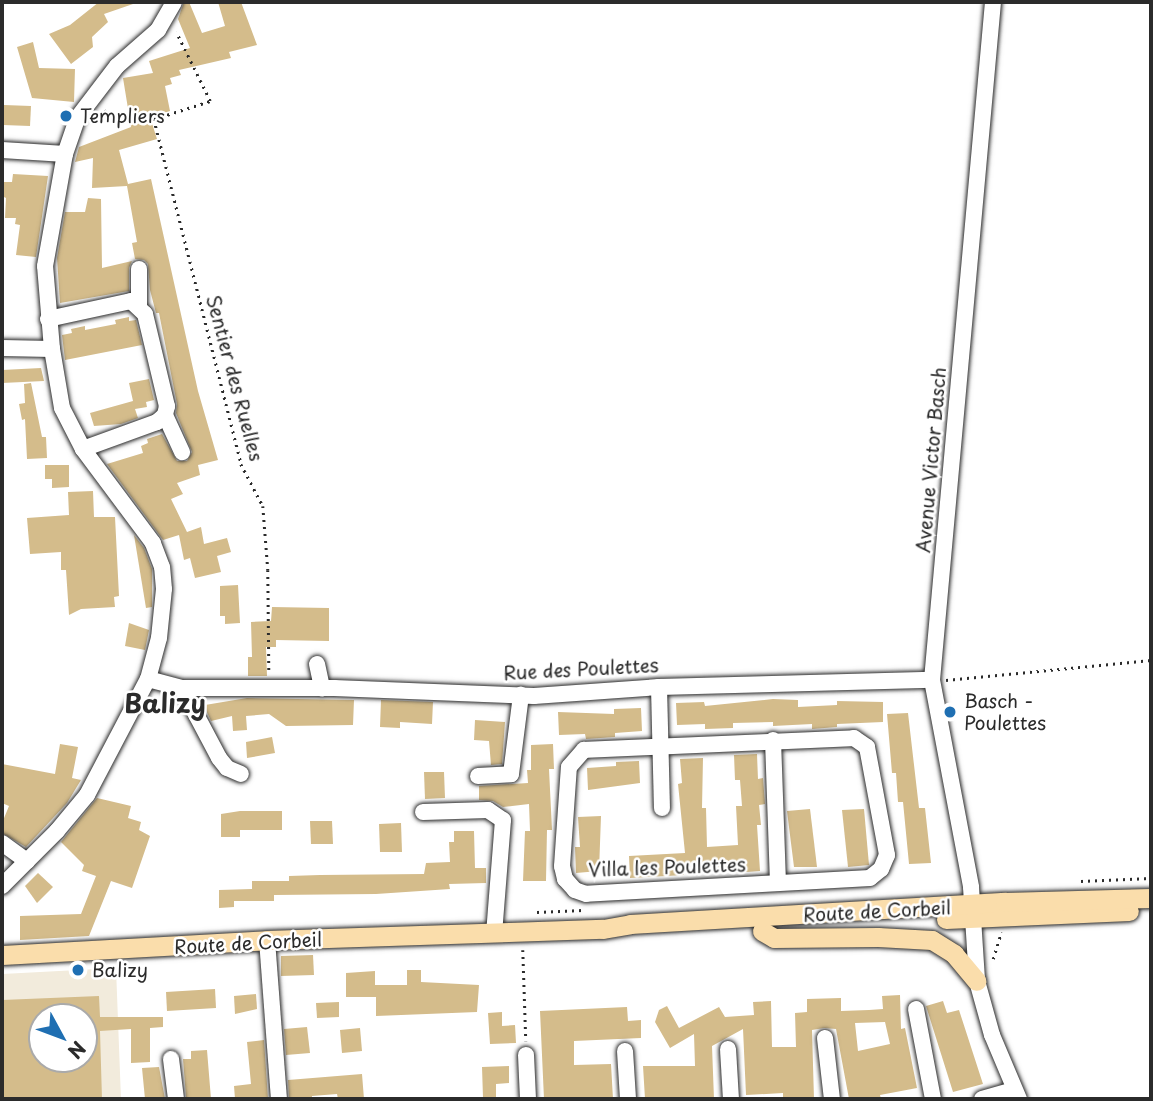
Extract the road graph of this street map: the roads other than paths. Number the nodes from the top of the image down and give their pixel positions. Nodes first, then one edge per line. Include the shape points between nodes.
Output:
1 (993, 2) edge
2 (171, 8) edge
3 (2, 150) edge
4 (65, 154) junction
5 (139, 269) dead end
6 (139, 306) junction
7 (48, 319) junction
8 (2, 348) edge
9 (52, 349) junction
10 (165, 415) junction
11 (83, 449) junction
12 (182, 452) dead end
13 (317, 664) dead end
14 (148, 678) junction
15 (932, 680) junction
16 (659, 687) junction
17 (182, 688) junction
18 (322, 688) junction
19 (521, 695) junction
20 (773, 740) junction
21 (660, 746) junction
22 (241, 774) dead end
23 (478, 776) dead end
24 (662, 808) dead end
25 (423, 812) dead end
26 (2, 843) edge
27 (27, 862) junction
28 (778, 883) junction
29 (2, 886) edge
30 (1151, 898) edge
31 (1151, 910) edge
32 (972, 912) junction
33 (603, 929) junction
34 (762, 931) junction
35 (494, 934) junction
36 (267, 940) junction
37 (2, 955) edge
38 (977, 981) junction
39 (916, 1009) dead end
40 (825, 1038) dead end
41 (728, 1049) dead end
42 (625, 1051) dead end
43 (526, 1055) road end
44 (171, 1059) dead end
45 (1017, 1094) edge
46 (176, 1099) edge
47 (279, 1099) edge
48 (528, 1099) edge
49 (628, 1099) edge
50 (731, 1099) edge
51 (832, 1099) edge
52 (933, 1099) edge
53 (982, 1099) edge

1 - 15 street, Avenue Victor Basch
2 - 4 street via 158,30 117,66 91,99 78,117
3 - 4 street
4 - 7 street via 46,252
5 - 6 street
6 - 7 street via 131,301
6 - 10 street via 145,314 167,406
7 - 9 street
8 - 9 street
9 - 11 street via 62,408
10 - 11 street
10 - 12 street
11 - 14 street via 146,531 162,567 160,626
13 - 18 street
14 - 17 street, Rue des Poulettes
14 - 27 street via 88,795
15 - 16 street, Rue des Poulettes
15 - 32 street, Avenue Victor Basch
16 - 19 street, Rue des Poulettes
16 - 21 street
17 - 18 street, Rue des Poulettes
17 - 22 street via 219,758
18 - 19 street, Rue des Poulettes
19 - 23 street via 511,774
20 - 21 street, Villa les Poulettes
20 - 28 street
20 - 28 street, Villa les Poulettes via 854,738 867,747 887,855 870,878
21 - 24 street
21 - 28 street, Villa les Poulettes via 584,750 575,758 569,767 565,879 586,894
25 - 35 street via 488,810 503,820
26 - 27 street
27 - 29 street
30 - 32 main road, Route de Corbeil
31 - 32 main road, Route de Corbeil
32 - 33 main road, Route de Corbeil via 630,924
32 - 34 main road, Route de Corbeil
32 - 38 street, Avenue Victor Basch
33 - 34 main road, Route de Corbeil via 630,933
33 - 35 main road, Route de Corbeil
34 - 38 main road via 774,938 932,940 954,954
35 - 36 main road, Route de Corbeil
36 - 37 main road, Route de Corbeil
36 - 47 street
38 - 45 street, Avenue Victor Basch via 992,1035
39 - 52 street
40 - 51 street
41 - 50 street
42 - 49 street
43 - 48 street
44 - 46 street
45 - 53 street

